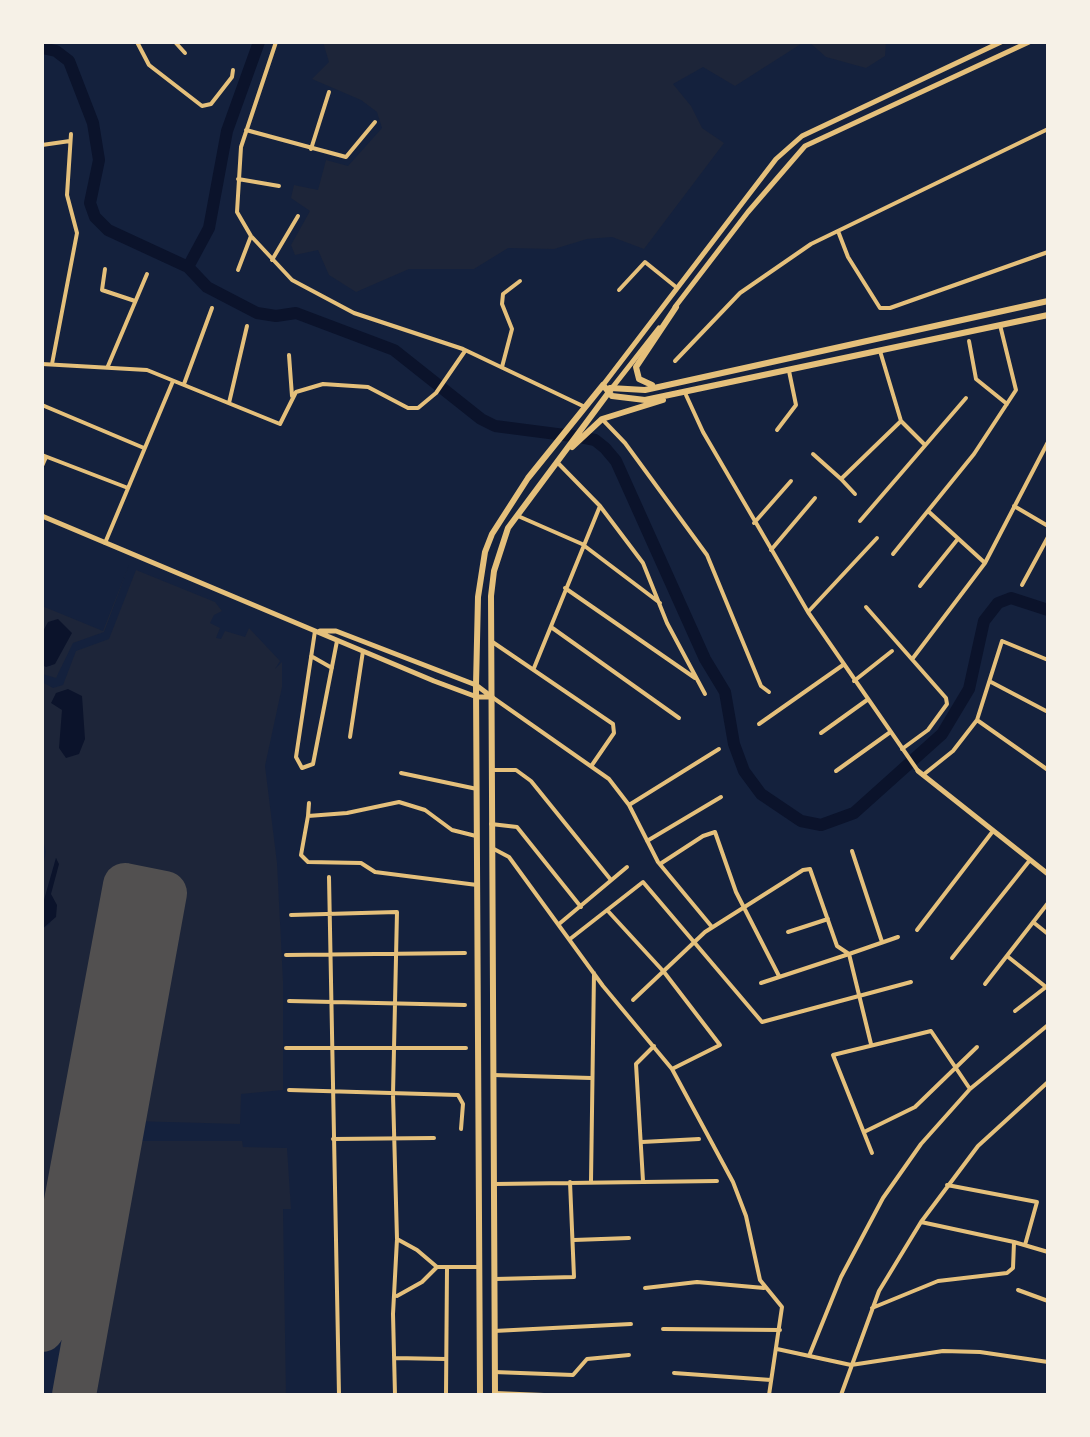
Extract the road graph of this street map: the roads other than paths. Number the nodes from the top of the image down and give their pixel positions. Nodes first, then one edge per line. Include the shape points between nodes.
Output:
1 (137, 42) edge
2 (175, 42) edge
3 (276, 42) edge
4 (1001, 42) edge
5 (1029, 42) edge
6 (185, 53) dead end
7 (233, 70) dead end
8 (329, 92) dead end
9 (375, 122) dead end
10 (1048, 129) edge
11 (246, 130) junction
12 (71, 134) dead end
13 (70, 141) junction
14 (42, 145) edge
15 (311, 149) junction
16 (238, 179) junction
17 (279, 186) dead end
18 (298, 216) dead end
19 (838, 231) junction
20 (251, 236) junction
21 (1048, 252) edge
22 (272, 260) junction
23 (105, 269) dead end
24 (238, 270) dead end
25 (147, 274) dead end
26 (520, 281) dead end
27 (676, 287) junction
28 (619, 290) dead end
29 (135, 301) junction
30 (1048, 301) edge
31 (676, 307) junction
32 (212, 308) dead end
33 (1048, 315) edge
34 (1000, 325) junction
35 (247, 326) dead end
36 (969, 341) dead end
37 (466, 350) junction
38 (880, 351) junction
39 (289, 355) dead end
40 (675, 361) dead end
41 (42, 364) edge
42 (52, 364) junction
43 (108, 366) junction
44 (502, 367) junction
45 (789, 371) junction
46 (173, 381) junction
47 (667, 384) junction
48 (183, 385) junction
49 (713, 387) junction
50 (606, 389) junction
51 (686, 395) junction
52 (292, 398) junction
53 (966, 398) dead end
54 (229, 403) junction
55 (1007, 404) junction
56 (42, 405) edge
57 (583, 410) junction
58 (602, 419) junction
59 (901, 421) junction
60 (588, 425) junction
61 (777, 430) dead end
62 (1048, 442) edge
63 (925, 445) junction
64 (144, 448) junction
65 (813, 454) dead end
66 (44, 456) edge
67 (558, 460) junction
68 (42, 466) edge
69 (841, 479) junction
70 (791, 481) dead end
71 (128, 488) junction
72 (855, 494) dead end
73 (815, 498) dead end
74 (600, 506) junction
75 (1014, 506) junction
76 (928, 511) junction
77 (516, 515) junction
78 (42, 516) edge
79 (860, 521) dead end
80 (754, 523) junction
81 (1048, 526) edge
82 (1048, 537) edge
83 (877, 538) dead end
84 (957, 540) junction
85 (105, 543) junction
86 (582, 544) junction
87 (771, 550) junction
88 (893, 554) dead end
89 (985, 563) junction
90 (1022, 585) dead end
91 (920, 586) dead end
92 (565, 588) junction
93 (660, 603) junction
94 (866, 607) dead end
95 (808, 612) junction
96 (551, 627) junction
97 (315, 631) junction
98 (337, 641) junction
99 (491, 641) junction
100 (363, 651) junction
101 (892, 651) dead end
102 (311, 656) junction
103 (913, 658) junction
104 (1048, 660) edge
105 (843, 665) junction
106 (332, 668) junction
107 (534, 668) junction
108 (697, 680) junction
109 (854, 681) junction
110 (991, 682) junction
111 (476, 685) junction
112 (769, 692) dead end
113 (705, 694) dead end
114 (477, 697) junction
115 (492, 697) junction
116 (867, 700) junction
117 (1048, 712) edge
118 (679, 718) dead end
119 (977, 720) junction
120 (759, 724) dead end
121 (890, 732) junction
122 (821, 733) dead end
123 (350, 737) dead end
124 (719, 749) dead end
125 (902, 749) junction
126 (592, 765) junction
127 (491, 770) junction
128 (1048, 770) edge
129 (836, 771) dead end
130 (401, 773) dead end
131 (920, 773) junction
132 (477, 789) junction
133 (721, 797) dead end
134 (309, 803) dead end
135 (629, 805) junction
136 (308, 816) junction
137 (491, 824) junction
138 (993, 831) junction
139 (477, 836) junction
140 (647, 841) junction
141 (492, 848) junction
142 (852, 851) dead end
143 (1031, 859) junction
144 (660, 864) junction
145 (1048, 864) edge
146 (627, 867) dead end
147 (1045, 872) edge
148 (329, 877) dead end
149 (611, 880) junction
150 (477, 885) junction
151 (1048, 903) edge
152 (581, 907) junction
153 (742, 907) junction
154 (607, 910) junction
155 (331, 913) junction
156 (291, 915) dead end
157 (828, 919) junction
158 (1033, 922) junction
159 (559, 924) junction
160 (712, 927) junction
161 (917, 930) dead end
162 (788, 932) dead end
163 (1048, 934) edge
164 (898, 937) dead end
165 (570, 939) junction
166 (694, 941) junction
167 (882, 942) junction
168 (465, 953) dead end
169 (396, 954) junction
170 (849, 954) junction
171 (286, 955) dead end
172 (332, 955) junction
173 (1007, 956) junction
174 (952, 958) dead end
175 (664, 972) junction
176 (594, 973) junction
177 (779, 976) junction
178 (911, 982) dead end
179 (761, 983) dead end
180 (985, 984) dead end
181 (859, 995) junction
182 (633, 1000) dead end
183 (289, 1001) dead end
184 (332, 1002) junction
185 (395, 1004) junction
186 (465, 1005) dead end
187 (1015, 1011) dead end
188 (1048, 1025) edge
189 (871, 1044) junction
190 (654, 1046) junction
191 (333, 1047) junction
192 (977, 1047) dead end
193 (286, 1048) dead end
194 (395, 1048) junction
195 (466, 1048) dead end
196 (954, 1068) junction
197 (672, 1069) junction
198 (493, 1075) junction
199 (591, 1078) junction
200 (1048, 1082) edge
201 (970, 1089) junction
202 (289, 1090) dead end
203 (333, 1092) junction
204 (393, 1094) junction
205 (461, 1129) dead end
206 (864, 1132) junction
207 (434, 1138) dead end
208 (333, 1139) junction
209 (699, 1139) dead end
210 (394, 1140) junction
211 (642, 1142) junction
212 (872, 1153) dead end
213 (591, 1181) junction
214 (643, 1181) junction
215 (717, 1181) dead end
216 (570, 1182) junction
217 (494, 1184) junction
218 (947, 1185) junction
219 (921, 1222) junction
220 (629, 1238) dead end
221 (397, 1239) junction
222 (574, 1240) junction
223 (1014, 1242) junction
224 (1025, 1245) junction
225 (1048, 1252) edge
226 (494, 1266) junction
227 (437, 1267) junction
228 (479, 1267) junction
229 (447, 1268) junction
230 (494, 1279) junction
231 (645, 1288) dead end
232 (764, 1288) junction
233 (1018, 1290) dead end
234 (397, 1297) junction
235 (1048, 1301) edge
236 (872, 1308) junction
237 (631, 1324) dead end
238 (663, 1329) dead end
239 (780, 1330) junction
240 (494, 1331) junction
241 (777, 1349) junction
242 (629, 1355) dead end
243 (809, 1356) junction
244 (394, 1358) junction
245 (446, 1359) junction
246 (1048, 1362) edge
247 (851, 1365) junction
248 (494, 1372) junction
249 (674, 1373) dead end
250 (771, 1380) junction
251 (495, 1394) edge
252 (339, 1395) edge
253 (395, 1395) edge
254 (446, 1395) edge
255 (480, 1395) edge
256 (544, 1395) edge
257 (769, 1395) edge
258 (841, 1395) edge

1 - 7 street via 149,65 202,106 211,104
2 - 6 street
3 - 11 street
4 - 27 main road via 802,136 776,159
5 - 31 main road via 805,146
8 - 15 street
9 - 15 street via 346,157
10 - 19 street
11 - 15 street
11 - 16 street
12 - 13 street
13 - 14 street
13 - 42 street via 67,195 77,233
16 - 17 street
16 - 20 street via 237,212
18 - 22 street
19 - 21 street via 880,308
19 - 40 street via 759,277
20 - 22 street
20 - 24 street
22 - 37 street via 292,280 354,313
23 - 29 street via 102,290
25 - 29 street
26 - 44 street via 503,294 512,329
27 - 28 street via 645,262
27 - 50 main road
29 - 43 street
30 - 47 main road
31 - 47 main road via 636,367 645,384
31 - 50 main road
32 - 48 street
33 - 34 main road
34 - 38 main road
34 - 55 street via 1016,382
35 - 54 street
36 - 55 street via 976,379
37 - 44 street
37 - 52 street via 436,393 413,409 381,390 354,384 308,387
38 - 45 main road
38 - 59 street
39 - 52 street
41 - 42 street
42 - 43 street
43 - 46 street via 147,370
44 - 57 street
45 - 49 main road
45 - 61 street via 796,405
46 - 48 street
46 - 64 street
47 - 50 main road
48 - 54 street
49 - 50 main road via 645,400 620,399
49 - 51 main road
50 - 57 main road
50 - 60 main road
51 - 58 main road
51 - 80 street
52 - 54 street via 280,424
53 - 63 street
55 - 76 street
56 - 64 street
57 - 111 main road via 503,512 485,552
58 - 60 main road
58 - 112 street via 707,555 761,686
59 - 63 street
59 - 69 street
60 - 67 main road
62 - 75 street
63 - 79 street
64 - 71 street
65 - 69 street
66 - 68 street
66 - 71 street
67 - 74 street
67 - 77 main road
69 - 72 street
70 - 80 street
71 - 85 street
73 - 87 street
74 - 86 street
74 - 93 street via 643,563
75 - 81 street
75 - 89 street
76 - 84 street
76 - 88 street
77 - 86 street
77 - 99 main road via 494,571
78 - 85 main road
80 - 87 street
82 - 90 street
83 - 95 street
84 - 89 street
84 - 91 street
85 - 97 main road
86 - 92 street
86 - 93 street
87 - 95 street
89 - 103 street
92 - 96 street
92 - 108 street
93 - 108 street
94 - 103 street
95 - 105 street
96 - 107 street
96 - 118 street
97 - 98 main road
97 - 102 street
97 - 111 main road via 336,631
98 - 100 main road
98 - 106 street
99 - 107 street
99 - 115 main road
100 - 114 main road
100 - 123 street
101 - 109 street
102 - 106 street
102 - 106 street via 296,757 302,768 313,764
103 - 125 street via 947,704 928,730
104 - 110 street via 1002,641
105 - 109 street
105 - 120 street
107 - 126 street via 613,724 614,733
108 - 113 street
109 - 116 street
110 - 117 street
110 - 119 street
111 - 114 main road
111 - 115 main road
114 - 115 main road
114 - 132 main road
115 - 126 street
115 - 127 main road
116 - 121 street
116 - 122 street
119 - 128 street
119 - 131 street via 953,751
121 - 125 street
121 - 129 street
124 - 135 street
125 - 131 street
126 - 135 street
127 - 137 main road
127 - 149 street via 521,771
130 - 132 street
131 - 138 main road
132 - 139 main road
133 - 140 street
134 - 136 street
135 - 140 street
136 - 139 street via 404,803 425,810 452,830
136 - 150 street via 301,855 308,862 361,863 375,872
137 - 141 main road
137 - 152 street via 517,827
138 - 143 main road
138 - 161 street
139 - 150 main road
140 - 144 street
141 - 159 street via 509,857
141 - 198 main road
142 - 167 street
143 - 147 main road
143 - 174 street
144 - 153 street via 713,831
144 - 160 street
145 - 147 street
146 - 149 street
148 - 155 street
149 - 152 street
150 - 228 main road
151 - 158 street
152 - 159 street
153 - 157 street via 807,868
153 - 160 street
153 - 177 street
154 - 165 street
154 - 166 street via 643,882
154 - 175 street
155 - 156 street
155 - 169 street via 397,912
155 - 172 street
157 - 162 street
157 - 170 street via 837,946
158 - 163 street
158 - 173 street
159 - 165 street
160 - 166 street
164 - 167 street
165 - 176 street
166 - 175 street
166 - 181 street via 762,1022
167 - 170 street
168 - 169 street
169 - 172 street
169 - 185 street
170 - 177 street
170 - 181 street
171 - 172 street
172 - 184 street
173 - 180 street
173 - 187 street via 1046,987
175 - 182 street
175 - 197 street via 720,1045
176 - 190 street
176 - 199 street
177 - 179 street
178 - 181 street
181 - 189 street
183 - 184 street
184 - 185 street
184 - 191 street
185 - 186 street
185 - 194 street
188 - 201 street
189 - 196 street via 931,1031
189 - 206 street via 833,1055
190 - 197 street
190 - 211 street via 636,1064
191 - 193 street
191 - 194 street
191 - 203 street
192 - 196 street
194 - 195 street
194 - 204 street
196 - 201 street
196 - 206 street via 915,1107
197 - 232 street via 740,1198
198 - 199 street
198 - 217 main road
199 - 213 street
200 - 218 street via 978,1146
201 - 243 street via 883,1198 841,1277
202 - 203 street
203 - 204 street
203 - 208 street
204 - 205 street via 458,1095 463,1104
204 - 210 street
206 - 212 street
207 - 210 street
208 - 210 street
208 - 252 street
209 - 211 street
210 - 221 street
211 - 214 street
213 - 214 street
213 - 216 street
214 - 215 street
216 - 217 street
216 - 222 street
217 - 226 main road
218 - 219 street
218 - 224 street via 1037,1202
219 - 223 street
219 - 236 street
220 - 222 street
221 - 227 street
221 - 234 street
222 - 230 street via 574,1277
223 - 224 street
223 - 236 street via 1013,1268 1007,1273 938,1281
224 - 225 street
226 - 228 main road
226 - 230 main road
227 - 229 street
227 - 234 street
228 - 229 street
228 - 255 main road
229 - 245 street
230 - 240 main road
231 - 232 street via 697,1282
232 - 239 street via 782,1307
233 - 235 street
234 - 244 street
236 - 247 street
237 - 240 street
238 - 239 street
239 - 241 street
240 - 248 main road
241 - 243 street
241 - 250 street
242 - 248 street via 587,1359 573,1375
243 - 247 street
244 - 245 street
244 - 253 street
245 - 254 street
246 - 247 street via 943,1351
247 - 258 street
248 - 251 main road
249 - 250 street
250 - 257 street
251 - 256 street

